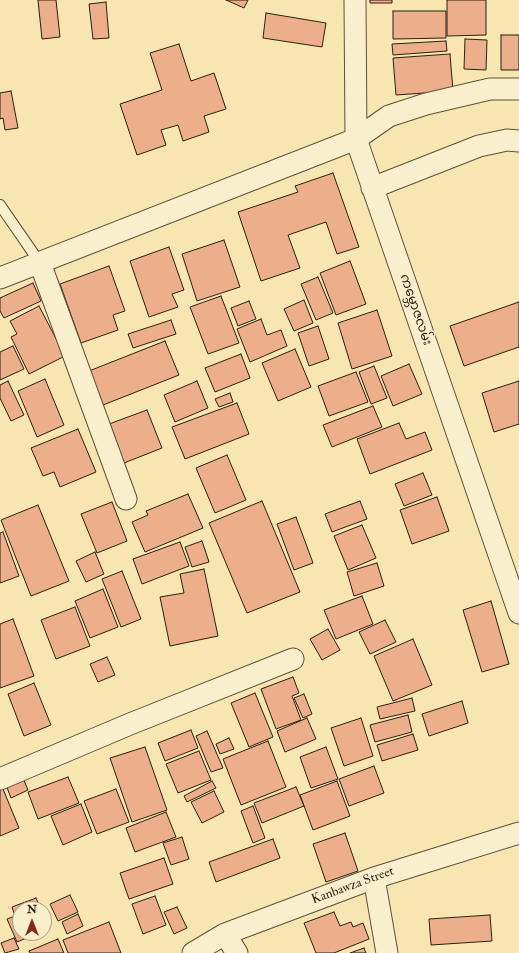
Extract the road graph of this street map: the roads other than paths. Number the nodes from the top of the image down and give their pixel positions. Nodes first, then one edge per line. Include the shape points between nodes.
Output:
1 (355, 0) edge
2 (519, 89) edge
3 (356, 138) junction
4 (519, 141) edge
5 (372, 188) junction
6 (0, 205) edge
7 (40, 262) junction
8 (0, 278) edge
9 (126, 499) dead end
10 (519, 613) edge
11 (294, 659) dead end
12 (0, 779) edge
13 (519, 833) edge
14 (374, 878) junction
15 (225, 934) junction
16 (193, 953) edge
17 (237, 953) edge
18 (387, 953) edge

1 - 3 street, ကမ္ဘောဇလမ်း
2 - 3 street via 490,89 426,104 389,116
3 - 5 street, ကမ္ဘောဇလမ်း
3 - 7 street
4 - 5 street via 507,140 479,146
5 - 10 street, ကမ္ဘောဇလမ်း
6 - 7 lane
7 - 8 street
7 - 9 street
11 - 12 street
13 - 14 street, Kanbawza Street
14 - 15 street, Kanbawza Street
14 - 18 street
15 - 16 street, Kanbawza Street
15 - 17 street

